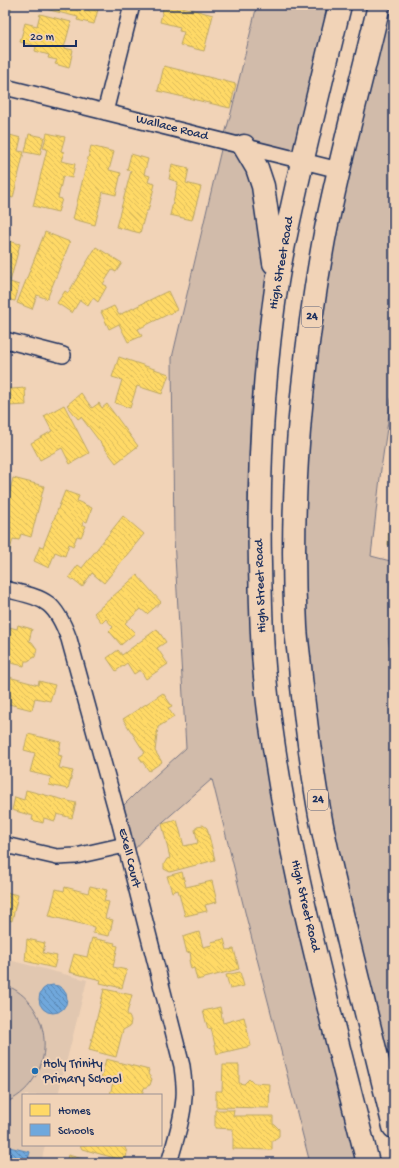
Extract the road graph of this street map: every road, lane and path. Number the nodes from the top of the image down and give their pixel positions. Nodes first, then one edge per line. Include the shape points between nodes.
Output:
1 (132, 5) edge
2 (340, 5) edge
3 (380, 5) edge
4 (5, 87) edge
5 (105, 112) junction
6 (244, 146) junction
7 (302, 161) junction
8 (339, 170) junction
9 (277, 282) junction
10 (5, 340) edge
11 (63, 355) dead end
12 (5, 589) edge
13 (5, 845) edge
14 (125, 845) junction
15 (394, 1127) edge
16 (169, 1163) edge
17 (368, 1163) edge

1 - 5 street
2 - 7 main road, High Street Road
3 - 8 main road, 24
4 - 5 street, Wallace Road
5 - 6 street, Wallace Road
6 - 7 street, Wallace Road
6 - 9 main road via 257,168 263,186
7 - 8 street, Wallace Road
7 - 9 main road, High Street Road
8 - 15 main road, 24 via 316,289 300,408 294,520 296,630 320,815
9 - 17 main road, High Street Road via 267,362 260,478 261,597 265,675 277,766 293,852
10 - 11 street
12 - 14 street, Exell Court via 33,596 49,604 63,623
13 - 14 street via 57,857 76,856
14 - 16 street, Exell Court via 182,1066 182,1112

